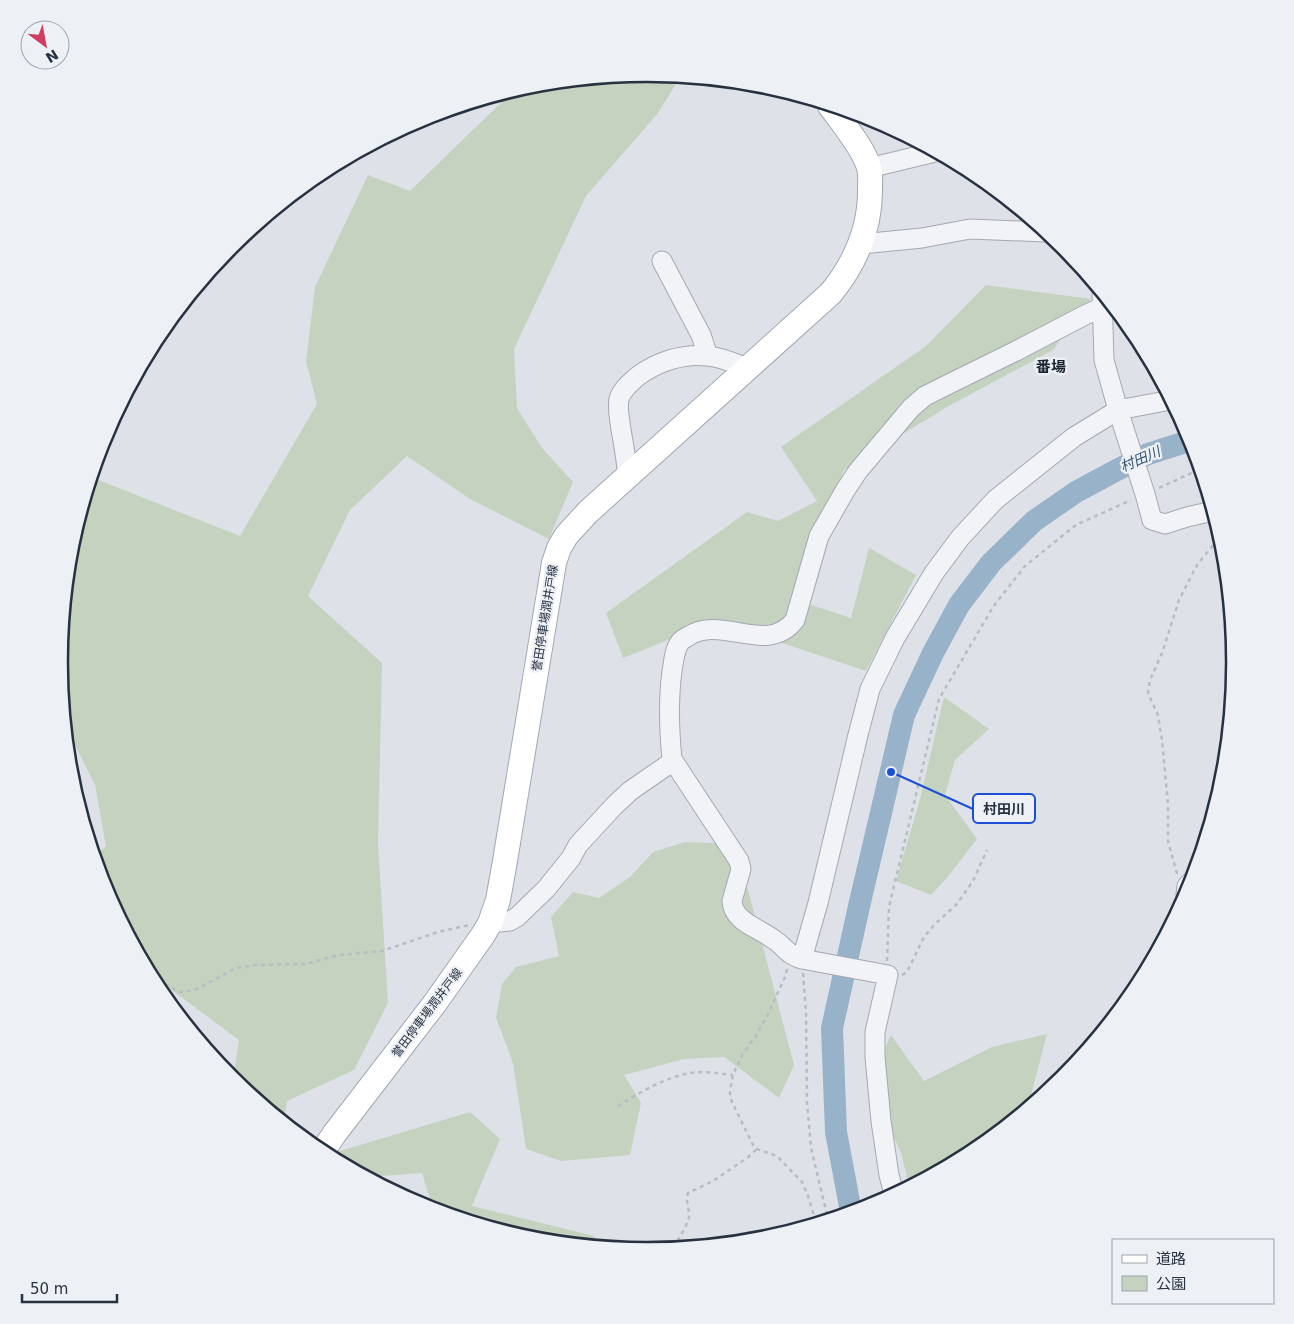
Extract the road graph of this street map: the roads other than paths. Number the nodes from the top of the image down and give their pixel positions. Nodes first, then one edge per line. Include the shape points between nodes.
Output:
1 (837, 114) edge
2 (926, 154) edge
3 (869, 168) junction
4 (1035, 232) edge
5 (861, 244) junction
6 (662, 261) dead end
7 (1101, 302) edge
8 (1102, 303) edge
9 (708, 356) junction
10 (747, 368) junction
11 (1164, 401) edge
12 (1118, 410) junction
13 (628, 475) junction
14 (1207, 512) edge
15 (672, 759) junction
16 (490, 923) junction
17 (796, 957) junction
18 (327, 1145) edge
19 (892, 1187) edge

1 - 3 main road, 誉田停車場潤井戸線
2 - 3 street
3 - 5 main road, 誉田停車場潤井戸線 via 869,216
4 - 5 street via 970,230
5 - 10 main road, 誉田停車場潤井戸線 via 842,280 831,293
6 - 9 street
7 - 15 street via 1085,315 947,384 911,408 858,471 819,536 795,620 790,627 769,636 703,630 680,642 674,654 669,694
8 - 12 street via 1104,360
9 - 10 street
9 - 13 street via 692,355 664,361 648,369 625,388 619,399 619,414
10 - 13 main road, 誉田停車場潤井戸線
11 - 12 street
12 - 14 street via 1152,520 1165,524
12 - 17 street via 1074,437 995,500 934,572 908,615 870,689 818,903
13 - 16 main road, 誉田停車場潤井戸線 via 566,536 554,563 505,862
15 - 16 street via 614,806 578,845 546,889 517,917
15 - 17 street via 740,861 732,906 750,926 773,938
16 - 18 main road, 誉田停車場潤井戸線 via 456,975
17 - 19 street via 888,975 875,1032 875,1057

